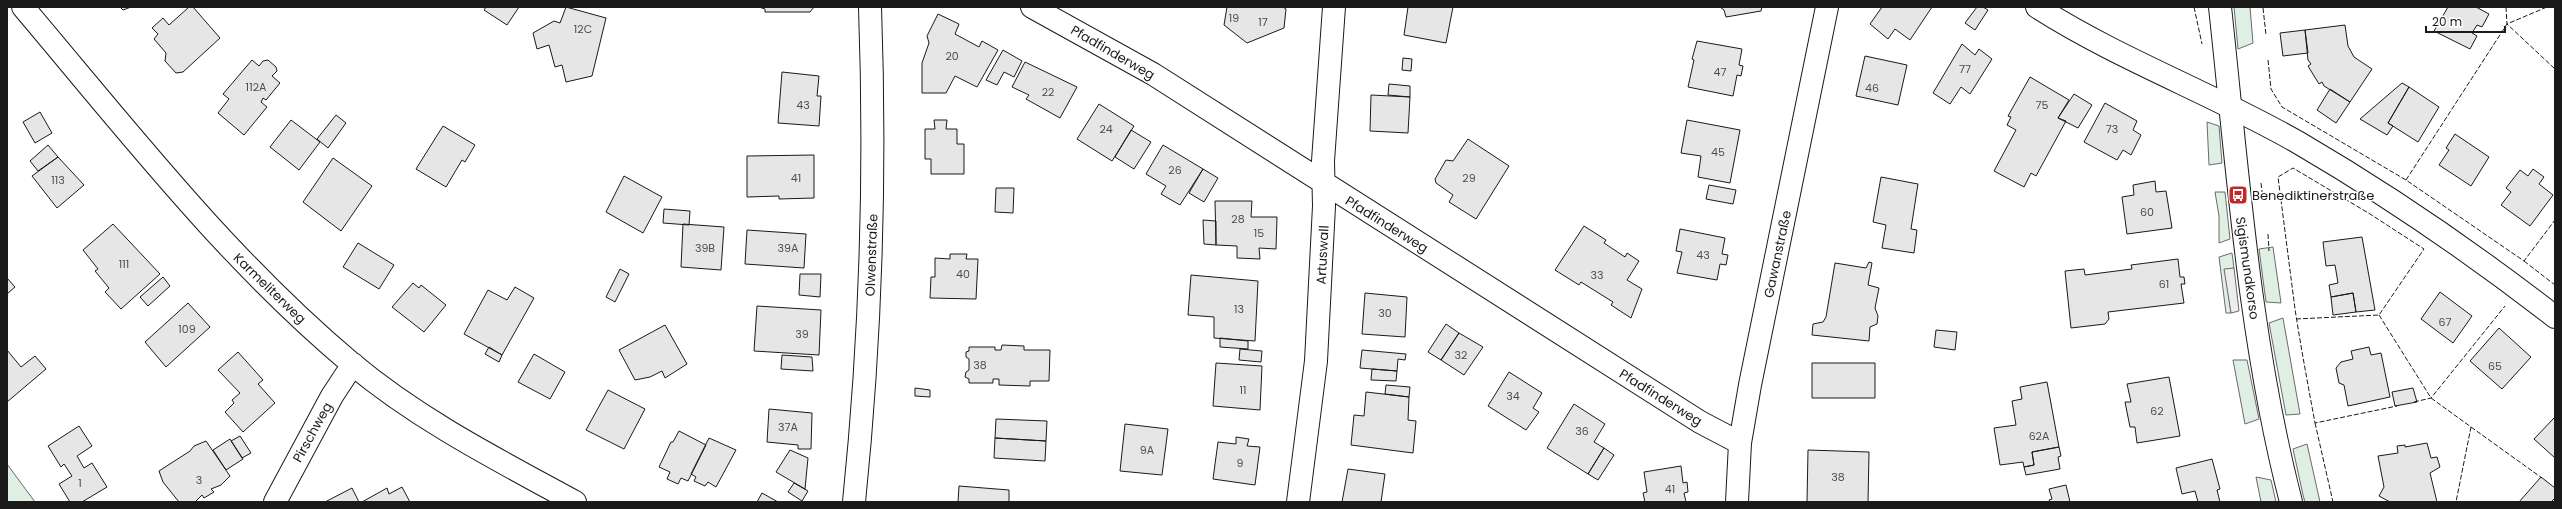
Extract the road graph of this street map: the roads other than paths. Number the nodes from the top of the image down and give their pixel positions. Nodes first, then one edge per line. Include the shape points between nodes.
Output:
1 (23, 7) edge
2 (870, 7) edge
3 (1032, 7) edge
4 (1334, 7) edge
5 (1827, 7) edge
6 (2038, 7) edge
7 (2220, 7) edge
8 (2230, 109) junction
9 (1323, 183) junction
10 (2555, 317) edge
11 (353, 364) junction
12 (1740, 443) junction
13 (275, 502) edge
14 (575, 502) edge
15 (854, 502) edge
16 (1298, 502) edge
17 (1737, 502) edge
18 (2291, 502) edge

1 - 11 street, Karmeliterweg via 210,228 293,311
2 - 15 street, Olwenstraße via 873,105 872,260 864,410
3 - 9 street, Pfadfinderweg via 1153,74
4 - 9 street, Artuswall
5 - 12 street, Gawanstraße
6 - 8 street via 2075,31
7 - 8 street, Sigismundkorso
8 - 10 street via 2298,143 2417,217
8 - 18 street, Sigismundkorso via 2238,195 2255,323
9 - 12 street, Pfadfinderweg via 1700,422
9 - 16 street, Artuswall via 1316,361
11 - 13 street, Pirschweg via 332,396
11 - 14 street, Karmeliterweg via 450,434
12 - 17 street, Gawanstraße

